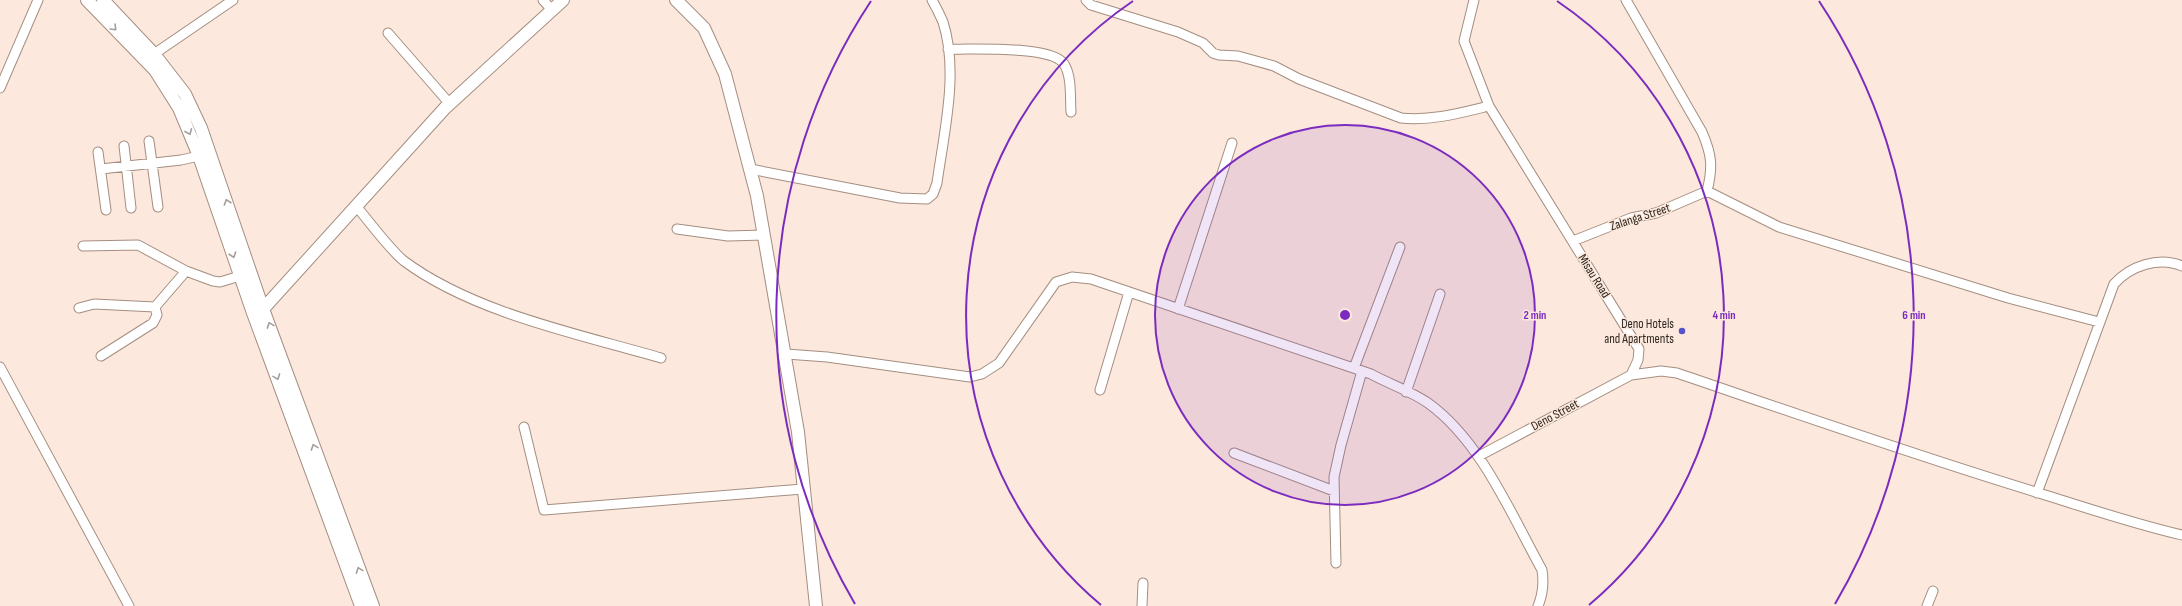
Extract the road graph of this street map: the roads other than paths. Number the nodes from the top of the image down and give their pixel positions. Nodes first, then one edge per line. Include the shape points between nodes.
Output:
1 (38, 0) edge
2 (87, 0) edge
3 (103, 0) edge
4 (233, 0) edge
5 (543, 0) edge
6 (563, 0) edge
7 (676, 0) edge
8 (932, 0) edge
9 (1086, 0) edge
10 (1474, 0) edge
11 (1626, 0) edge
12 (552, 10) junction
13 (388, 33) dead end
14 (948, 49) junction
15 (154, 54) junction
16 (3, 73) edge
17 (0, 88) edge
18 (450, 104) junction
19 (1489, 106) junction
20 (1072, 112) dead end
21 (149, 141) dead end
22 (1232, 143) dead end
23 (124, 146) dead end
24 (98, 152) dead end
25 (198, 156) junction
26 (153, 163) junction
27 (127, 166) junction
28 (750, 169) junction
29 (101, 170) junction
30 (1707, 191) junction
31 (356, 206) junction
32 (158, 207) dead end
33 (130, 208) dead end
34 (106, 210) dead end
35 (678, 229) dead end
36 (764, 235) junction
37 (1572, 241) junction
38 (84, 246) dead end
39 (1400, 247) dead end
40 (2182, 266) edge
41 (186, 271) junction
42 (240, 276) junction
43 (1129, 292) junction
44 (1440, 294) dead end
45 (79, 308) dead end
46 (156, 308) junction
47 (1178, 309) junction
48 (258, 311) junction
49 (2099, 322) junction
50 (786, 354) junction
51 (101, 356) dead end
52 (661, 358) dead end
53 (0, 367) edge
54 (1358, 370) junction
55 (1631, 375) junction
56 (1100, 390) dead end
57 (1406, 392) junction
58 (524, 427) dead end
59 (1234, 453) dead end
60 (1479, 456) junction
61 (803, 489) junction
62 (1334, 491) junction
63 (2037, 493) junction
64 (2182, 535) edge
65 (1336, 563) dead end
66 (1143, 583) dead end
67 (1933, 591) dead end
68 (129, 606) edge
69 (361, 606) edge
70 (373, 606) edge
71 (816, 606) edge
72 (1142, 606) edge
73 (1538, 606) edge
74 (1927, 606) edge

1 - 16 street
2 -> 25 street via 155,70 179,108
3 - 15 street
4 - 15 street
5 - 12 street
6 - 12 street
7 - 28 street via 704,28 725,74
8 - 14 street via 943,21
9 - 19 street via 1091,5 1178,32 1203,43 1213,53 1227,57 1238,56 1274,66 1299,79 1401,118 1444,116
10 - 19 street, Misau Road via 1464,41
11 - 30 street via 1702,132 1710,151 1711,172
12 - 18 street
13 - 18 street
14 - 20 street via 1028,50 1058,57 1065,64
14 - 28 street via 950,66 947,104 937,183 933,194 927,199 900,198
48 -> 15 street via 201,128 185,94
16 - 17 street
18 - 31 street
19 - 37 street, Misau Road
21 - 26 street
22 - 47 street
23 - 27 street
24 - 29 street
25 - 26 street
25 -> 42 street
26 - 27 street
26 - 32 street
27 - 29 street
27 - 33 street
28 - 36 street
29 - 34 street
30 - 37 street, Zalanga Street via 1656,213 1631,218
30 - 49 street via 1779,227 2008,298
31 - 48 street
31 - 52 street via 403,260 437,282 480,302 544,324
35 - 36 street via 728,236
36 - 50 street
37 - 55 street, Misau Road via 1639,350 1638,360
38 - 41 street via 138,245
39 - 54 street
40 - 49 street via 2172,261 2158,261 2134,269 2119,278 2114,284
41 - 42 street via 220,282
41 - 46 street
42 - 48 street
43 - 47 street
43 - 50 street via 1078,276 1056,282 999,363 982,374 970,377 827,357
43 - 56 street
44 - 57 street
45 - 46 street via 94,304
46 - 51 street via 157,315 153,323
47 - 54 street
48 -> 69 street
70 -> 48 street
49 - 63 street
50 - 61 street via 798,432
53 - 68 street
54 - 57 street
54 - 62 street via 1334,477
55 - 60 street, Deno Street
55 - 63 street via 1661,371 1677,373 1871,440
57 - 60 street via 1430,404
58 - 61 street via 544,510
59 - 62 street
60 - 73 street via 1542,570 1544,580
61 - 71 street
62 - 65 street
63 - 64 street
66 - 72 street
67 - 74 street

